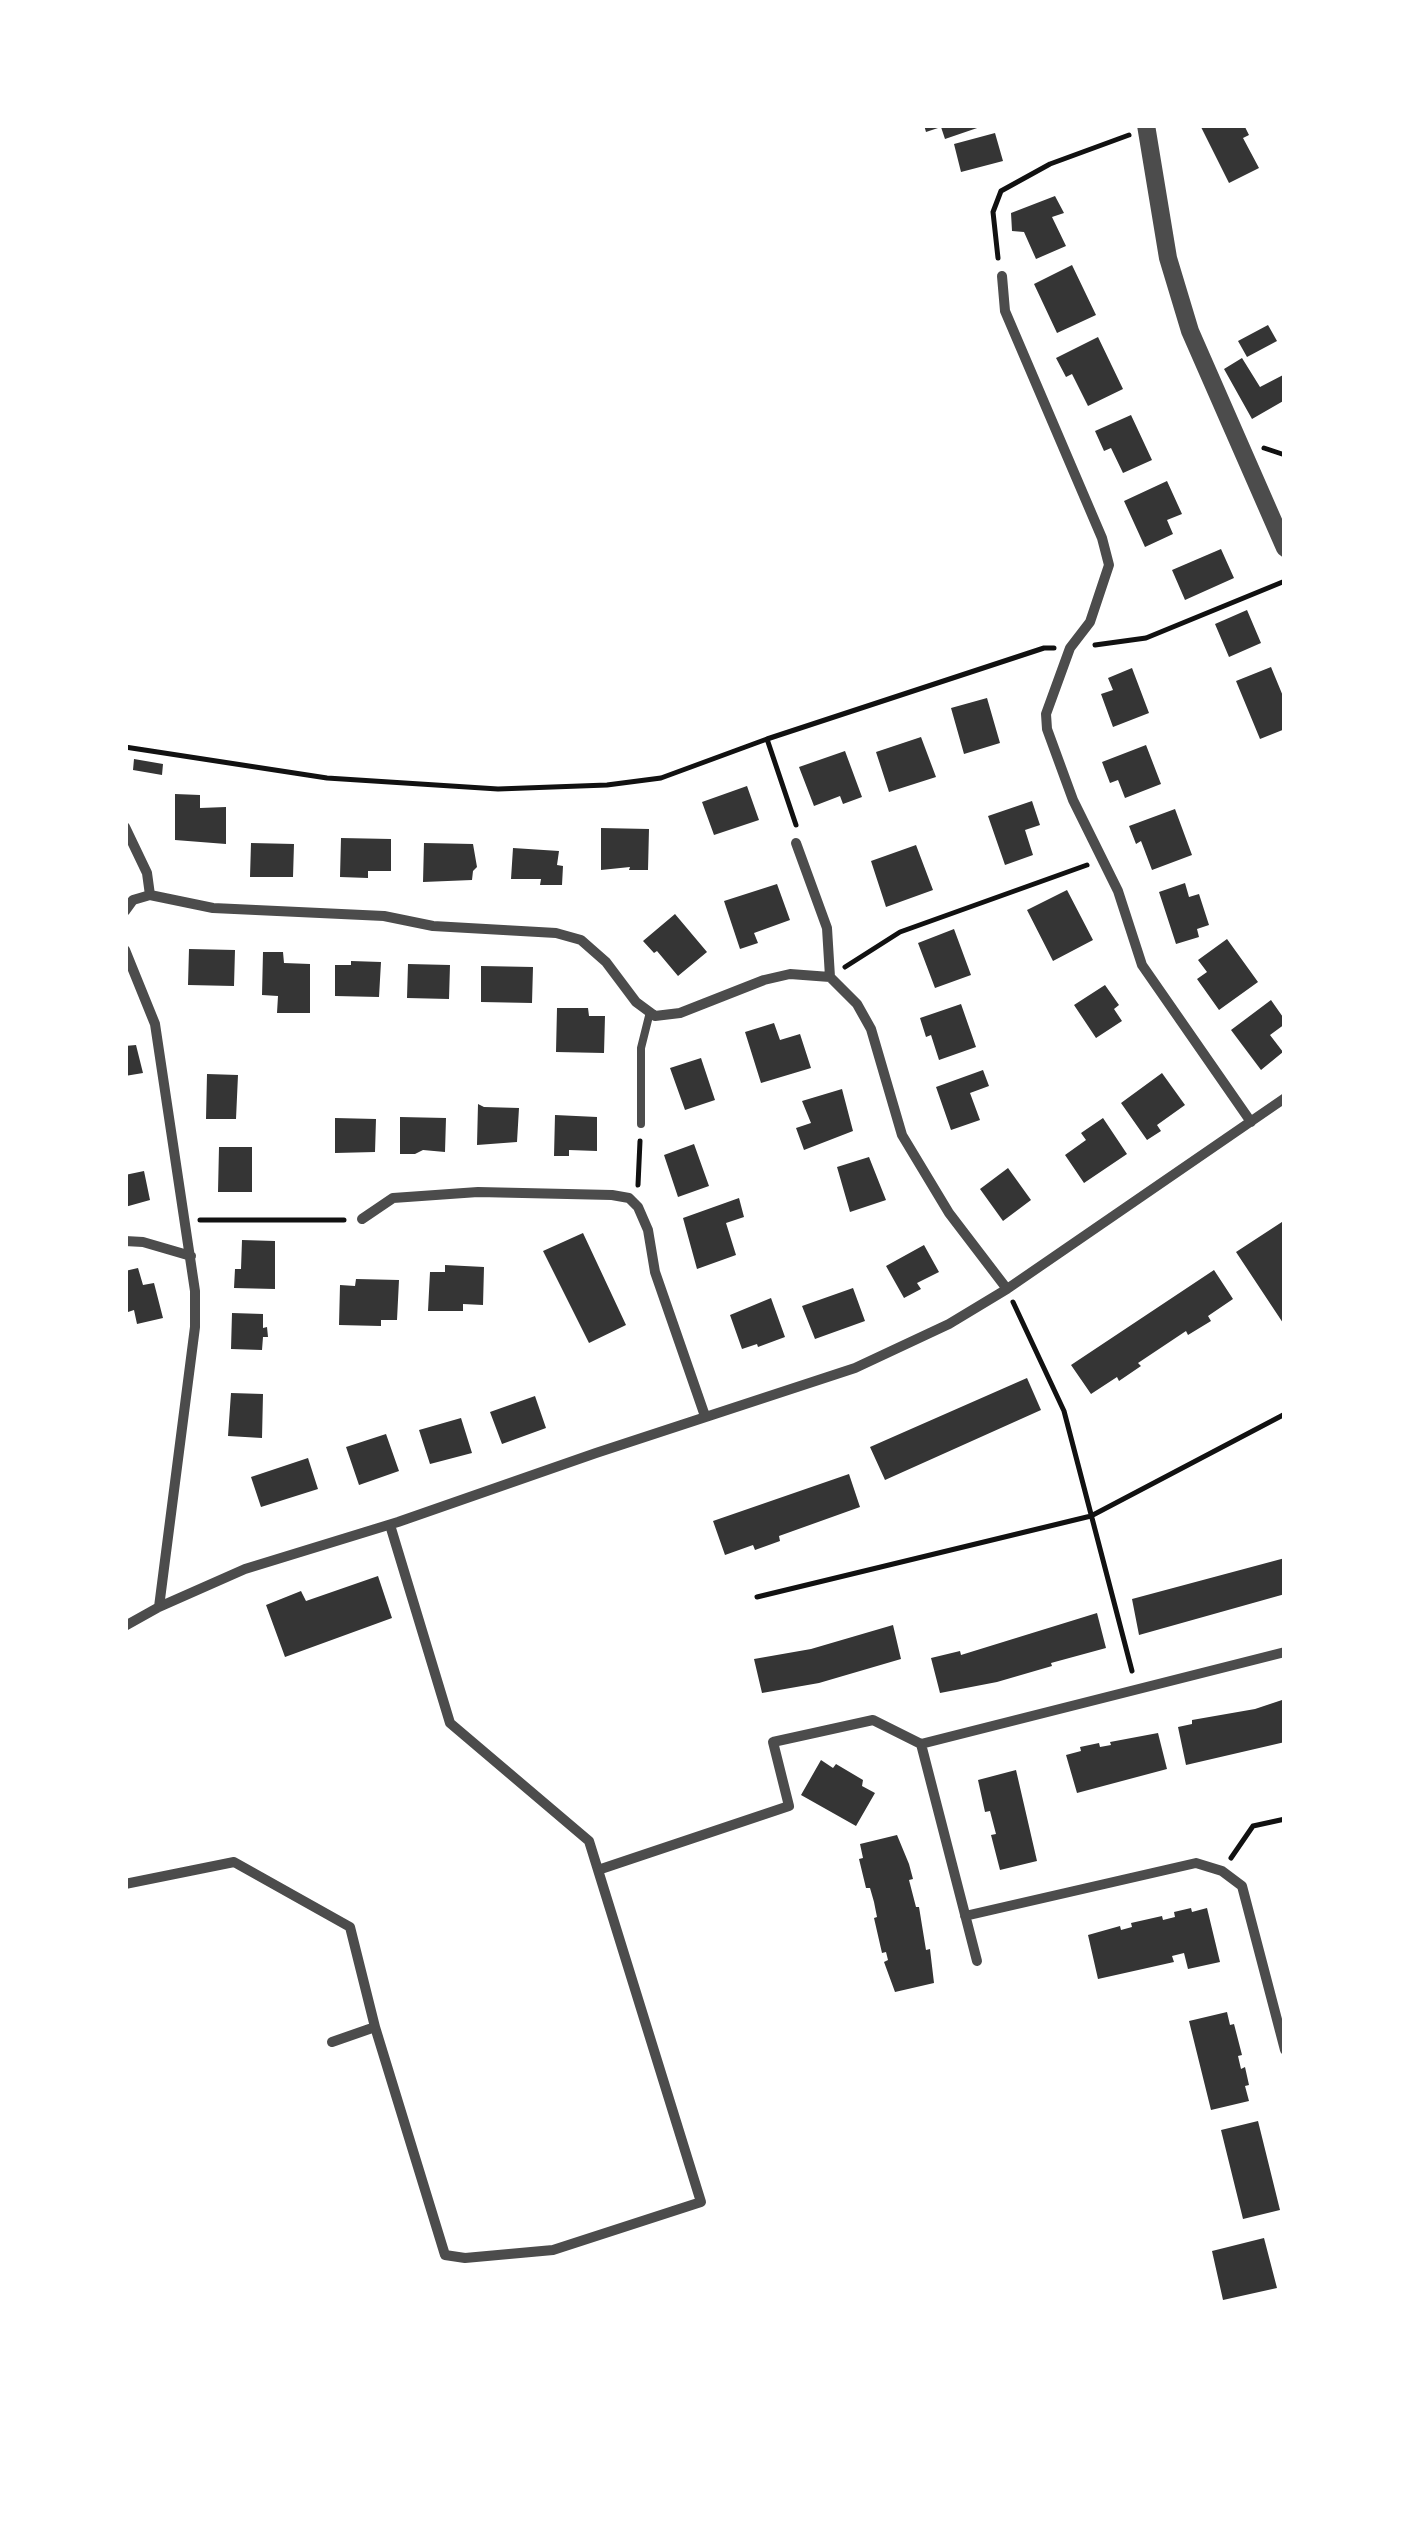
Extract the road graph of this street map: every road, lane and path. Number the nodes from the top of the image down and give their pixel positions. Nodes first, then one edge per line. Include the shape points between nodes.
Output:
1 (1147, 127) edge
2 (1002, 276) joint
3 (1285, 548) edge
4 (1285, 581) edge
5 (1070, 648) junction
6 (766, 740) junction
7 (125, 748) edge
8 (125, 828) edge
9 (796, 843) joint
10 (1103, 860) junction
11 (150, 894) junction
12 (125, 911) edge
13 (125, 950) edge
14 (830, 977) junction
15 (650, 1012) junction
16 (1285, 1098) edge
17 (1250, 1122) junction
18 (641, 1124) joint
19 (633, 1202) junction
20 (362, 1219) joint
21 (186, 1220) junction
22 (125, 1241) edge
23 (190, 1256) junction
24 (1006, 1289) junction
25 (1285, 1414) edge
26 (705, 1416) junction
27 (1091, 1516) junction
28 (390, 1525) junction
29 (757, 1598) dead end
30 (159, 1606) junction
31 (125, 1626) edge
32 (1285, 1652) edge
33 (1137, 1688) junction
34 (922, 1744) junction
35 (1285, 1819) edge
36 (598, 1870) junction
37 (1222, 1871) junction
38 (125, 1884) edge
39 (966, 1916) junction
40 (977, 1961) dead end
41 (375, 2027) junction
42 (332, 2042) dead end
43 (1285, 2050) edge

1 - 2 path via 1050,164 1001,191 993,212
1 - 3 street via 1168,258 1190,331
2 - 5 street via 1006,310 1109,565 1090,622
4 - 5 path via 1146,638
5 - 6 path via 1044,648
5 - 10 street via 1046,729
6 - 7 path via 661,778 498,789 327,778
6 - 9 path
8 - 11 street
9 - 14 street via 827,928
10 - 14 path via 900,932
10 - 17 street via 1142,965
11 - 12 street
11 - 15 street via 213,908 556,933 581,940
13 - 21 street via 155,1024
14 - 15 street via 790,974 680,1013
14 - 24 street via 872,1029 902,1135
15 - 18 lane via 641,1048
16 - 17 street
17 - 24 street
18 - 19 path
19 - 20 street via 612,1194 478,1192 393,1198
19 - 26 street via 648,1230 655,1272
20 - 21 path
21 - 23 street
22 - 23 street
23 - 30 street via 195,1327
24 - 26 street via 854,1368
24 - 27 path via 1064,1411
25 - 27 path
26 - 28 street
27 - 29 path
27 - 33 path
28 - 30 street via 245,1569
28 - 36 street via 450,1723 590,1841
30 - 31 street
32 - 33 street
33 - 34 street
34 - 36 street via 873,1720 773,1742 788,1806
34 - 39 street
35 - 37 path via 1253,1826
36 - 41 street via 701,2202 553,2250 445,2256
37 - 39 street via 1196,1863
37 - 43 street via 1242,1886
38 - 41 street via 234,1862 350,1927
39 - 40 street
41 - 42 street

